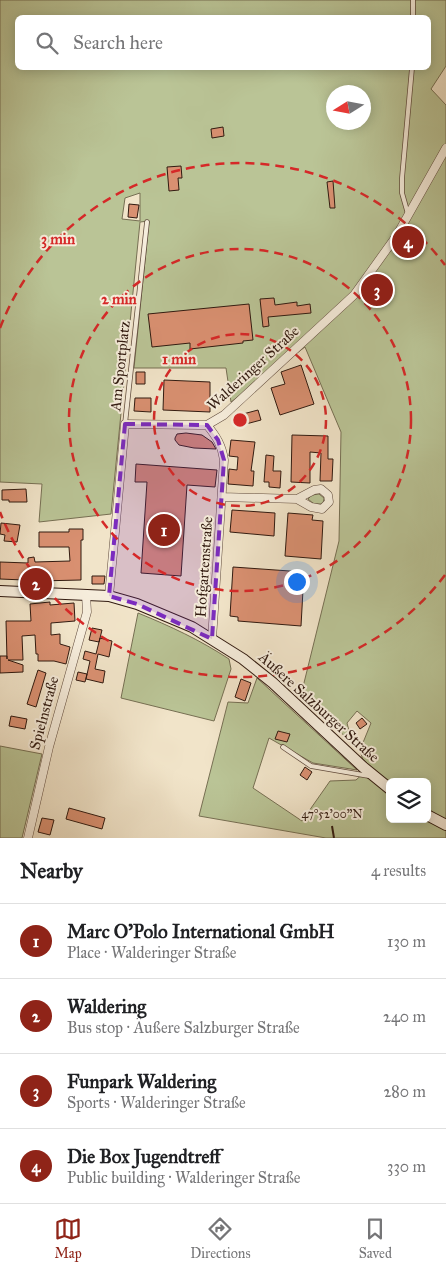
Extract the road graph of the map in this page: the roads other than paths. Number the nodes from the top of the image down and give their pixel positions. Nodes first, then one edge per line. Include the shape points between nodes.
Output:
1 (413, 0) edge
2 (413, 15) edge
3 (412, 70) edge
4 (446, 148) edge
5 (408, 214) junction
6 (147, 222) dead end
7 (126, 424) junction
8 (207, 424) junction
9 (222, 497) junction
10 (297, 499) dead end
11 (0, 591) edge
12 (86, 595) junction
13 (109, 596) junction
14 (212, 639) junction
15 (283, 747) dead end
16 (376, 777) junction
17 (386, 786) edge
18 (431, 817) edge
19 (446, 825) edge
20 (28, 838) edge

1 - 2 lane
3 - 5 lane via 402,178
4 - 5 street, Walderinger Straße
5 - 8 street, Walderinger Straße via 354,295 224,415
6 - 7 lane, Am Sportplatz
7 - 8 street, Walderinger Straße
7 - 13 street
8 - 9 street, Hofgartenstraße via 222,448
9 - 10 street, Hofgartenstraße
9 - 14 street, Hofgartenstraße
11 - 12 main road, Äußere Salzburger Straße
12 - 13 main road, Äußere Salzburger Straße
12 - 20 street, Spielnstraße via 87,612 49,747
13 - 14 main road, Äußere Salzburger Straße via 137,604
14 - 16 main road, Äußere Salzburger Straße via 273,683
15 - 16 lane via 311,766
16 - 17 main road, Äußere Salzburger Straße
18 - 19 main road

